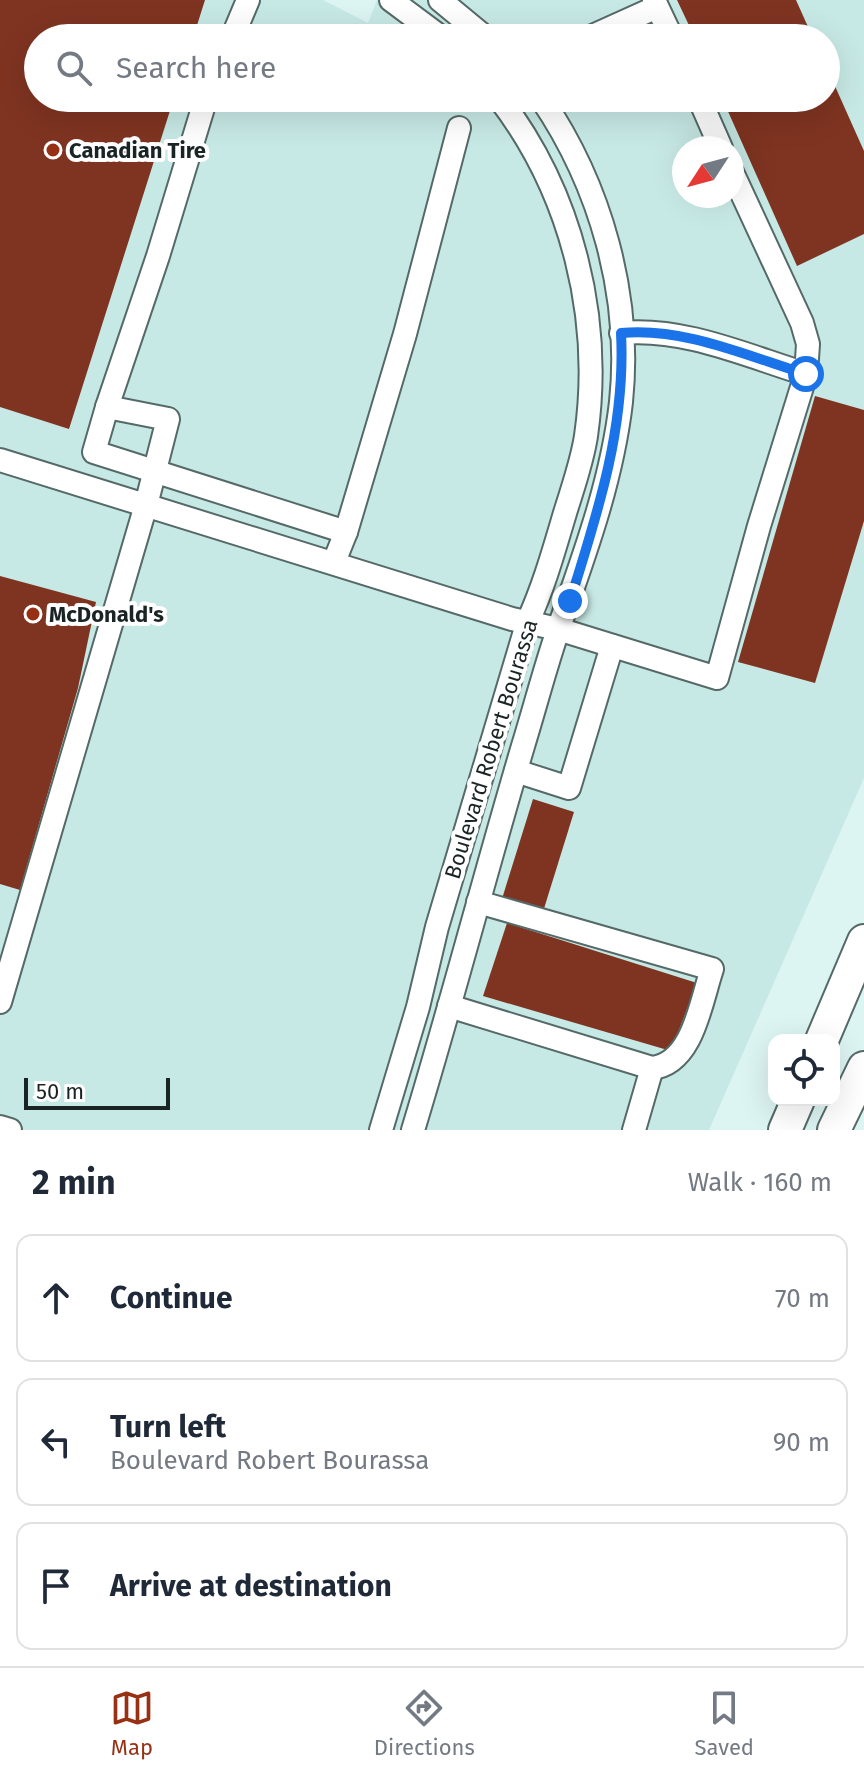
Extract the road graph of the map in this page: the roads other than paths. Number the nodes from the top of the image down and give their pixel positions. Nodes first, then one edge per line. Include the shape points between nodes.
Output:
1 (248, 0) edge
2 (391, 0) edge
3 (440, 0) edge
4 (655, 3) edge
5 (238, 24) edge
6 (423, 24) edge
7 (469, 24) edge
8 (615, 24) edge
9 (665, 24) edge
10 (202, 112) edge
11 (508, 112) edge
12 (549, 112) edge
13 (705, 112) edge
14 (459, 128) dead end
15 (716, 136) edge
16 (744, 198) edge
17 (621, 333) junction
18 (806, 374) junction
19 (107, 407) junction
20 (0, 460) edge
21 (154, 470) junction
22 (146, 505) junction
23 (346, 532) junction
24 (334, 562) junction
25 (528, 621) junction
26 (558, 629) junction
27 (612, 646) junction
28 (516, 771) junction
29 (478, 902) junction
30 (864, 941) edge
31 (0, 1002) edge
32 (449, 1006) junction
33 (825, 1034) edge
34 (652, 1068) junction
35 (864, 1068) edge
36 (795, 1106) edge
37 (0, 1127) edge
38 (10, 1130) edge
39 (381, 1130) edge
40 (413, 1130) edge
41 (634, 1130) edge
42 (785, 1130) edge
43 (834, 1130) edge

1 - 5 street
2 - 6 street
3 - 7 street
4 - 8 street
4 - 9 street
10 - 19 street
11 - 25 street, Boulevard Robert Bourassa via 555,192 579,268 588,333 584,448
12 - 17 street, Boulevard Robert Bourassa via 575,155 606,235
13 - 15 street
14 - 23 street
16 - 18 street via 807,334
17 - 18 street via 682,336
17 - 26 street, Boulevard Robert Bourassa via 621,402 612,460
18 - 27 street via 717,678
19 - 21 street via 94,452
19 - 21 street via 168,419
20 - 22 street
21 - 22 street
21 - 23 street
22 - 24 street
22 - 31 street
23 - 24 street
24 - 25 street
25 - 26 street
25 - 39 street, Boulevard Robert Bourassa
26 - 27 street
26 - 28 street, Boulevard Robert Bourassa
27 - 28 street via 569,788
28 - 29 street, Boulevard Robert Bourassa
29 - 32 street, Boulevard Robert Bourassa
29 - 34 street via 712,969 687,1043 671,1063
30 - 33 highway
32 - 34 street
32 - 40 street, Boulevard Robert Bourassa
34 - 41 street
35 - 43 highway
36 - 42 highway
37 - 38 street

